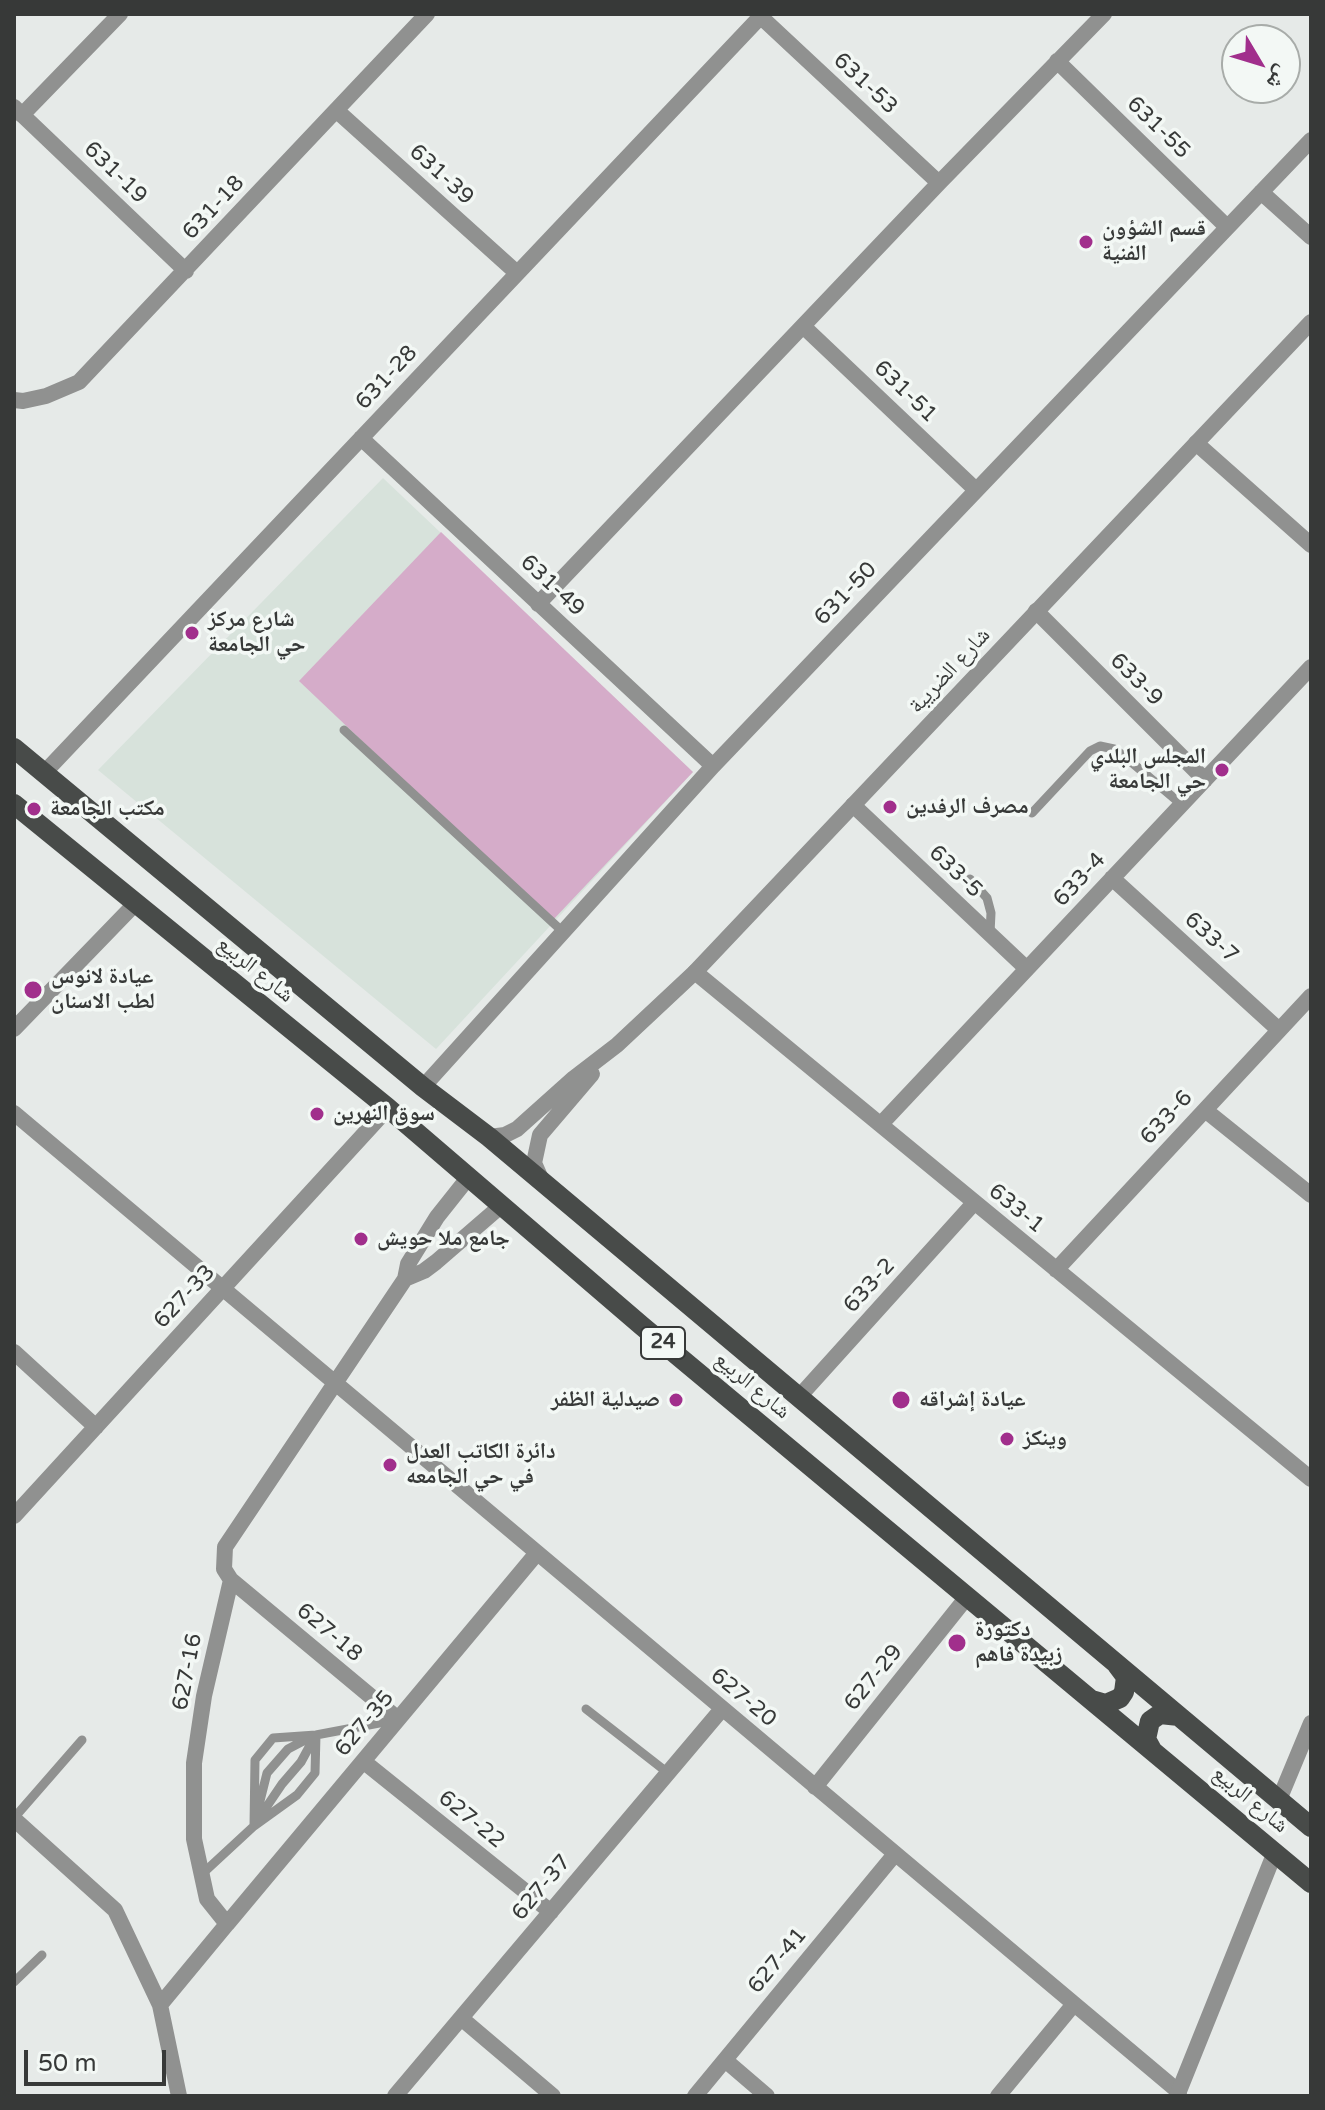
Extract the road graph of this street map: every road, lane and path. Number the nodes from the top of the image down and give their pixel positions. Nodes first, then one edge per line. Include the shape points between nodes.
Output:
1 (120, 14) edge
2 (427, 14) edge
3 (1104, 14) edge
4 (762, 15) edge
5 (1057, 61) junction
6 (336, 110) junction
7 (18, 111) edge
8 (1311, 140) edge
9 (939, 183) junction
10 (1261, 192) junction
11 (1227, 227) junction
12 (1311, 237) edge
13 (186, 271) junction
14 (517, 273) junction
15 (1311, 322) edge
16 (804, 327) junction
17 (14, 400) edge
18 (361, 438) junction
19 (1196, 443) junction
20 (976, 490) junction
21 (1311, 545) edge
22 (538, 604) junction
23 (1036, 611) junction
24 (1311, 667) edge
25 (344, 730) dead end
26 (14, 748) edge
27 (713, 766) junction
28 (44, 773) junction
29 (1205, 780) junction
30 (14, 804) edge
31 (1181, 804) junction
32 (853, 805) junction
33 (1032, 813) dead end
34 (1112, 878) junction
35 (970, 879) dead end
36 (135, 904) junction
37 (562, 931) junction
38 (990, 936) junction
39 (1027, 969) junction
40 (695, 972) junction
41 (1311, 996) edge
42 (14, 1029) edge
43 (1279, 1030) junction
44 (617, 1045) junction
45 (423, 1087) junction
46 (388, 1108) junction
47 (1205, 1110) junction
48 (14, 1113) edge
49 (881, 1124) junction
50 (489, 1137) junction
51 (468, 1178) junction
52 (542, 1182) junction
53 (1311, 1195) edge
54 (974, 1203) junction
55 (502, 1205) junction
56 (1056, 1270) junction
57 (405, 1279) junction
58 (223, 1289) junction
59 (14, 1352) edge
60 (335, 1383) junction
61 (798, 1398) junction
62 (96, 1427) junction
63 (1311, 1479) edge
64 (14, 1516) edge
65 (537, 1553) junction
66 (231, 1580) junction
67 (967, 1597) junction
68 (1117, 1665) junction
69 (1092, 1700) junction
70 (586, 1709) dead end
71 (722, 1709) junction
72 (1179, 1716) junction
73 (398, 1719) junction
74 (1311, 1723) edge
75 (316, 1735) junction
76 (82, 1740) dead end
77 (1152, 1750) junction
78 (363, 1761) junction
79 (668, 1773) junction
80 (815, 1787) junction
81 (1279, 1800) junction
82 (14, 1818) edge
83 (254, 1826) junction
84 (1311, 1827) edge
85 (1275, 1852) junction
86 (895, 1854) junction
87 (201, 1875) junction
88 (1311, 1883) edge
89 (551, 1912) junction
90 (227, 1924) junction
91 (42, 1955) dead end
92 (14, 1982) edge
93 (1074, 2004) junction
94 (160, 2005) junction
95 (461, 2018) junction
96 (725, 2060) junction
97 (1178, 2094) edge
98 (179, 2096) edge
99 (395, 2096) edge
100 (553, 2096) edge
101 (695, 2096) edge
102 (767, 2096) edge
103 (998, 2096) edge

1 - 7 street
2 - 6 street, 631-18
3 - 5 street
4 - 9 street, 631-53
4 - 14 street, 631-28
5 - 9 street
5 - 11 street, 631-55
6 - 13 street, 631-18
6 - 14 street, 631-39
7 - 13 street, 631-19
8 - 10 street, 631-50
9 - 16 street
10 - 11 street, 631-50
10 - 12 street
11 - 20 street, 631-50
13 - 17 street, 631-18 via 79,382 46,396
14 - 18 street, 631-28
15 - 19 street, شارع الضريبة
16 - 20 street, 631-51
16 - 22 street
18 - 22 street, 631-49
18 - 28 street, 631-28
19 - 21 street
19 - 23 street, شارع الضريبة
20 - 27 street, 631-50
22 - 27 street, 631-49
23 - 29 street, 633-9
23 - 32 street, شارع الضريبة
24 - 29 street, 633-4
25 - 37 lane
26 - 28 main road, شارع الربيع / 24
27 - 37 street, 631-50
28 - 45 main road, شارع الربيع / 24
29 - 31 street, 633-4
30 - 36 main road, شارع الربيع / 24
31 - 33 lane via 1124,756 1100,746
31 - 34 street, 633-4
32 - 38 street, 633-5
32 - 40 street, شارع الضريبة
34 - 39 street, 633-4
34 - 43 street, 633-7
35 - 38 lane via 987,898
36 - 42 street
36 - 46 main road, شارع الربيع / 24
37 - 45 street, 631-50
38 - 39 street, 633-5
39 - 49 street, 633-4
40 - 44 street, شارع الضريبة
40 - 49 street, 633-1
41 - 43 street, 633-6
43 - 47 street, 633-6
44 - 50 street, شارع الضريبة via 517,1129
44 - 52 street, شارع الضريبة via 540,1135 534,1163
45 - 50 main road, شارع الربيع / 24
46 - 51 main road, شارع الربيع / 24
46 - 58 street, 627-33
47 - 53 street
47 - 56 street, 633-6
48 - 58 street, 627-20
49 - 54 street, 633-1
50 - 52 main road, شارع الربيع / 24
51 - 55 main road, شارع الربيع / 24
51 - 57 street, 627-16 via 416,1249
52 - 61 main road, شارع الربيع / 24
54 - 56 street, 633-1
54 - 61 street, 633-2
55 - 57 street, 627-16 via 436,1262
55 - 67 main road, شارع الربيع / 24
56 - 63 street, 633-1
57 - 60 street, 627-16
58 - 60 street, 627-20
58 - 62 street, 627-33
59 - 62 street
60 - 65 street, 627-20
60 - 66 street, 627-16 via 225,1547 222,1560
61 - 68 main road, شارع الربيع / 24
62 - 64 street, 627-33
65 - 71 street, 627-20
65 - 73 street, 627-35
66 - 73 street, 627-18
66 - 87 street, 627-16 via 194,1763 194,1839
67 - 69 main road, شارع الربيع / 24
67 - 80 street, 627-29
68 - 69 main road via 1126,1677 1120,1698 1106,1704
68 - 72 main road, شارع الربيع / 24
69 - 77 main road, شارع الربيع / 24
70 - 79 lane
71 - 79 street, 627-37
71 - 80 street, 627-20
72 - 77 main road via 1167,1713 1150,1721 1145,1733
72 - 81 main road, شارع الربيع / 24
73 - 75 lane
73 - 78 street, 627-35
74 - 81 street
75 - 83 lane
75 - 83 lane via 288,1749 267,1773
75 - 83 lane via 315,1773 297,1795
75 - 83 lane via 273,1738 255,1760
76 - 82 lane
77 - 85 main road, شارع الربيع / 24
78 - 89 street, 627-22
78 - 90 street, 627-35
79 - 89 street, 627-37
80 - 86 street, 627-20
81 - 84 main road, شارع الربيع / 24
82 - 94 street via 115,1910
83 - 87 lane
85 - 88 main road, شارع الربيع / 24
85 - 97 street
86 - 93 street, 627-20
86 - 96 street, 627-41
87 - 90 street, 627-16 via 207,1899
89 - 95 street, 627-37
90 - 94 street
91 - 92 lane
93 - 97 street, 627-20
93 - 103 street
94 - 98 street
95 - 99 street, 627-37
95 - 100 street
96 - 101 street, 627-41
96 - 102 street

